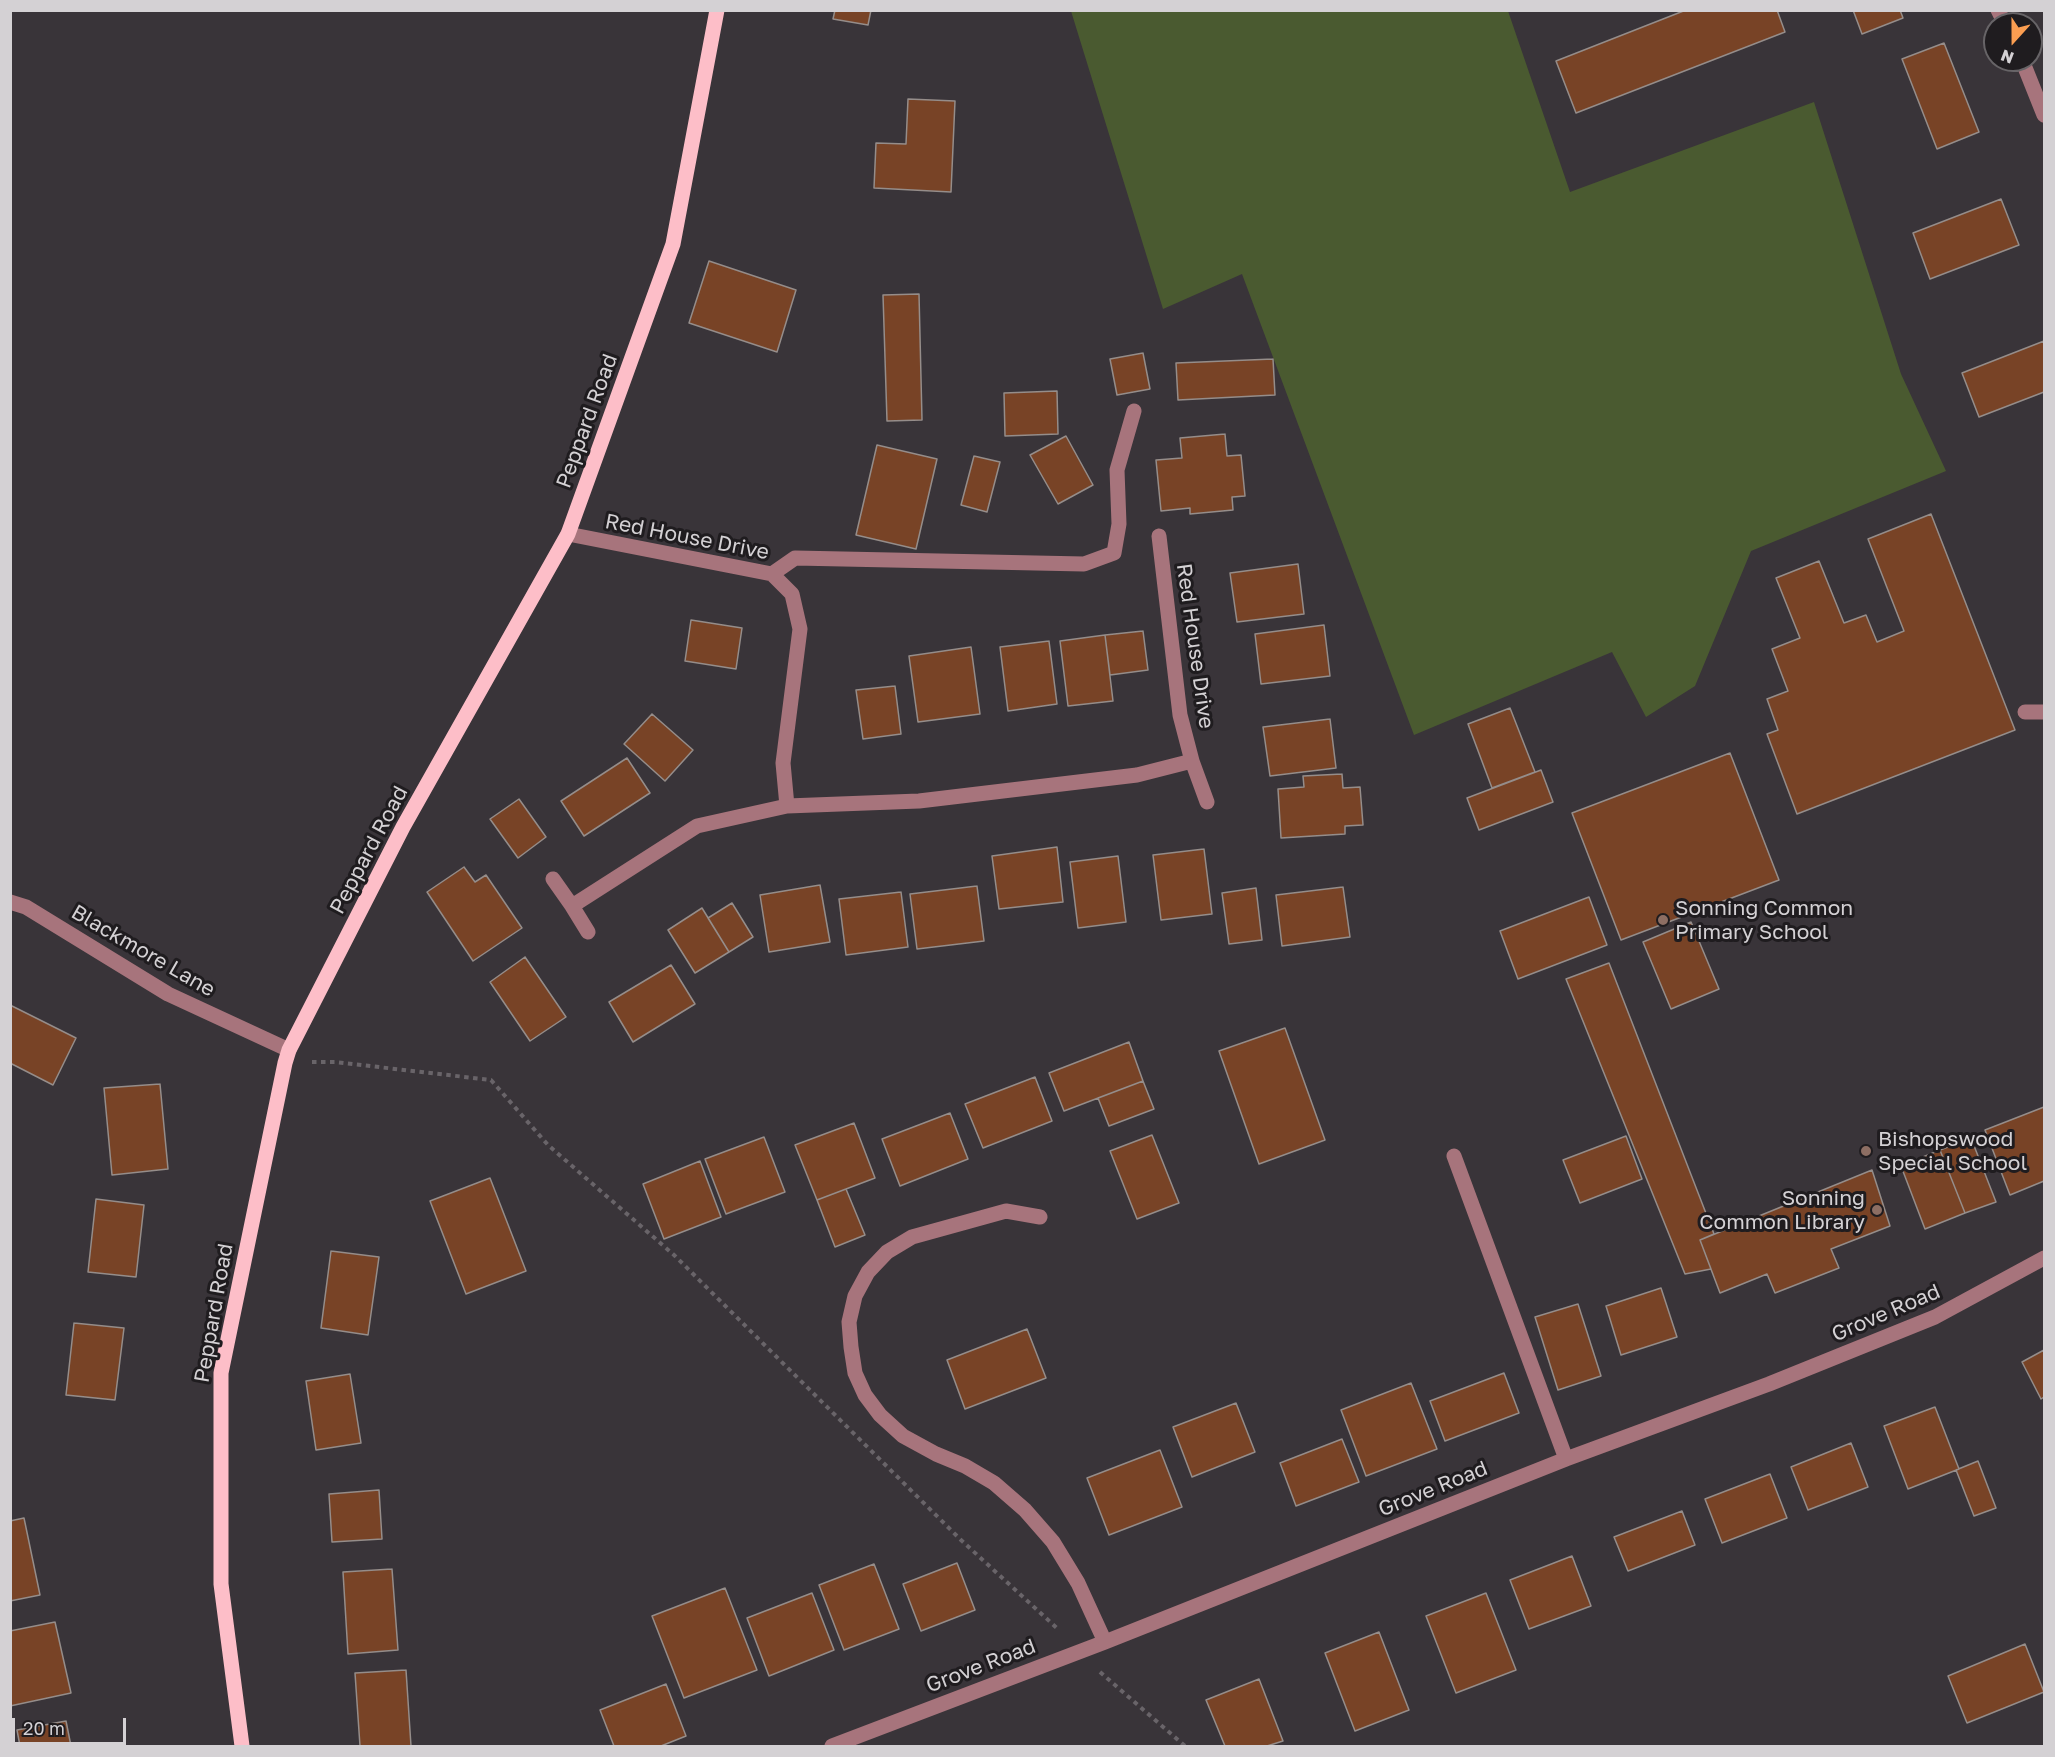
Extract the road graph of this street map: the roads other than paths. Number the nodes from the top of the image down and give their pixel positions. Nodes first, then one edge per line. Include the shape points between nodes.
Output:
1 (717, 10) edge
2 (2027, 72) edge
3 (2044, 115) edge
4 (1134, 411) dead end
5 (568, 534) junction
6 (1159, 536) dead end
7 (772, 574) junction
8 (2025, 712) dead end
9 (2044, 712) edge
10 (1192, 761) junction
11 (1207, 802) dead end
12 (787, 806) junction
13 (553, 879) dead end
14 (10, 902) edge
15 (572, 906) junction
16 (588, 932) dead end
17 (287, 1057) junction
18 (1454, 1156) dead end
19 (1040, 1217) dead end
20 (2044, 1257) edge
21 (1566, 1459) junction
22 (1105, 1642) junction
23 (242, 1746) edge
24 (832, 1746) edge

1 - 5 main road, Peppard Road via 673,244
2 - 3 street
4 - 7 street via 1117,470 1119,524 1114,553 1084,564 795,558
5 - 7 street, Red House Drive
5 - 17 main road, Peppard Road via 403,827
6 - 10 street, Red House Drive via 1180,715
7 - 12 street, Red House Drive via 792,594 800,629 783,763
8 - 9 street
10 - 11 street, Red House Drive
10 - 12 street, Red House Drive via 1137,775 920,801
12 - 15 street, Red House Drive via 697,826
13 - 15 street
14 - 17 street, Blackmore Lane via 26,907 168,994
15 - 16 street
17 - 23 main road, Peppard Road via 221,1373 221,1584
18 - 21 street
19 - 22 street via 1006,1211 912,1237 887,1252 868,1272 855,1296 849,1322 851,1347 855,1373 880,1415 903,1436 994,1483 1053,1542 1078,1583
20 - 21 street, Grove Road via 1935,1317
21 - 22 street, Grove Road
22 - 24 street, Grove Road

